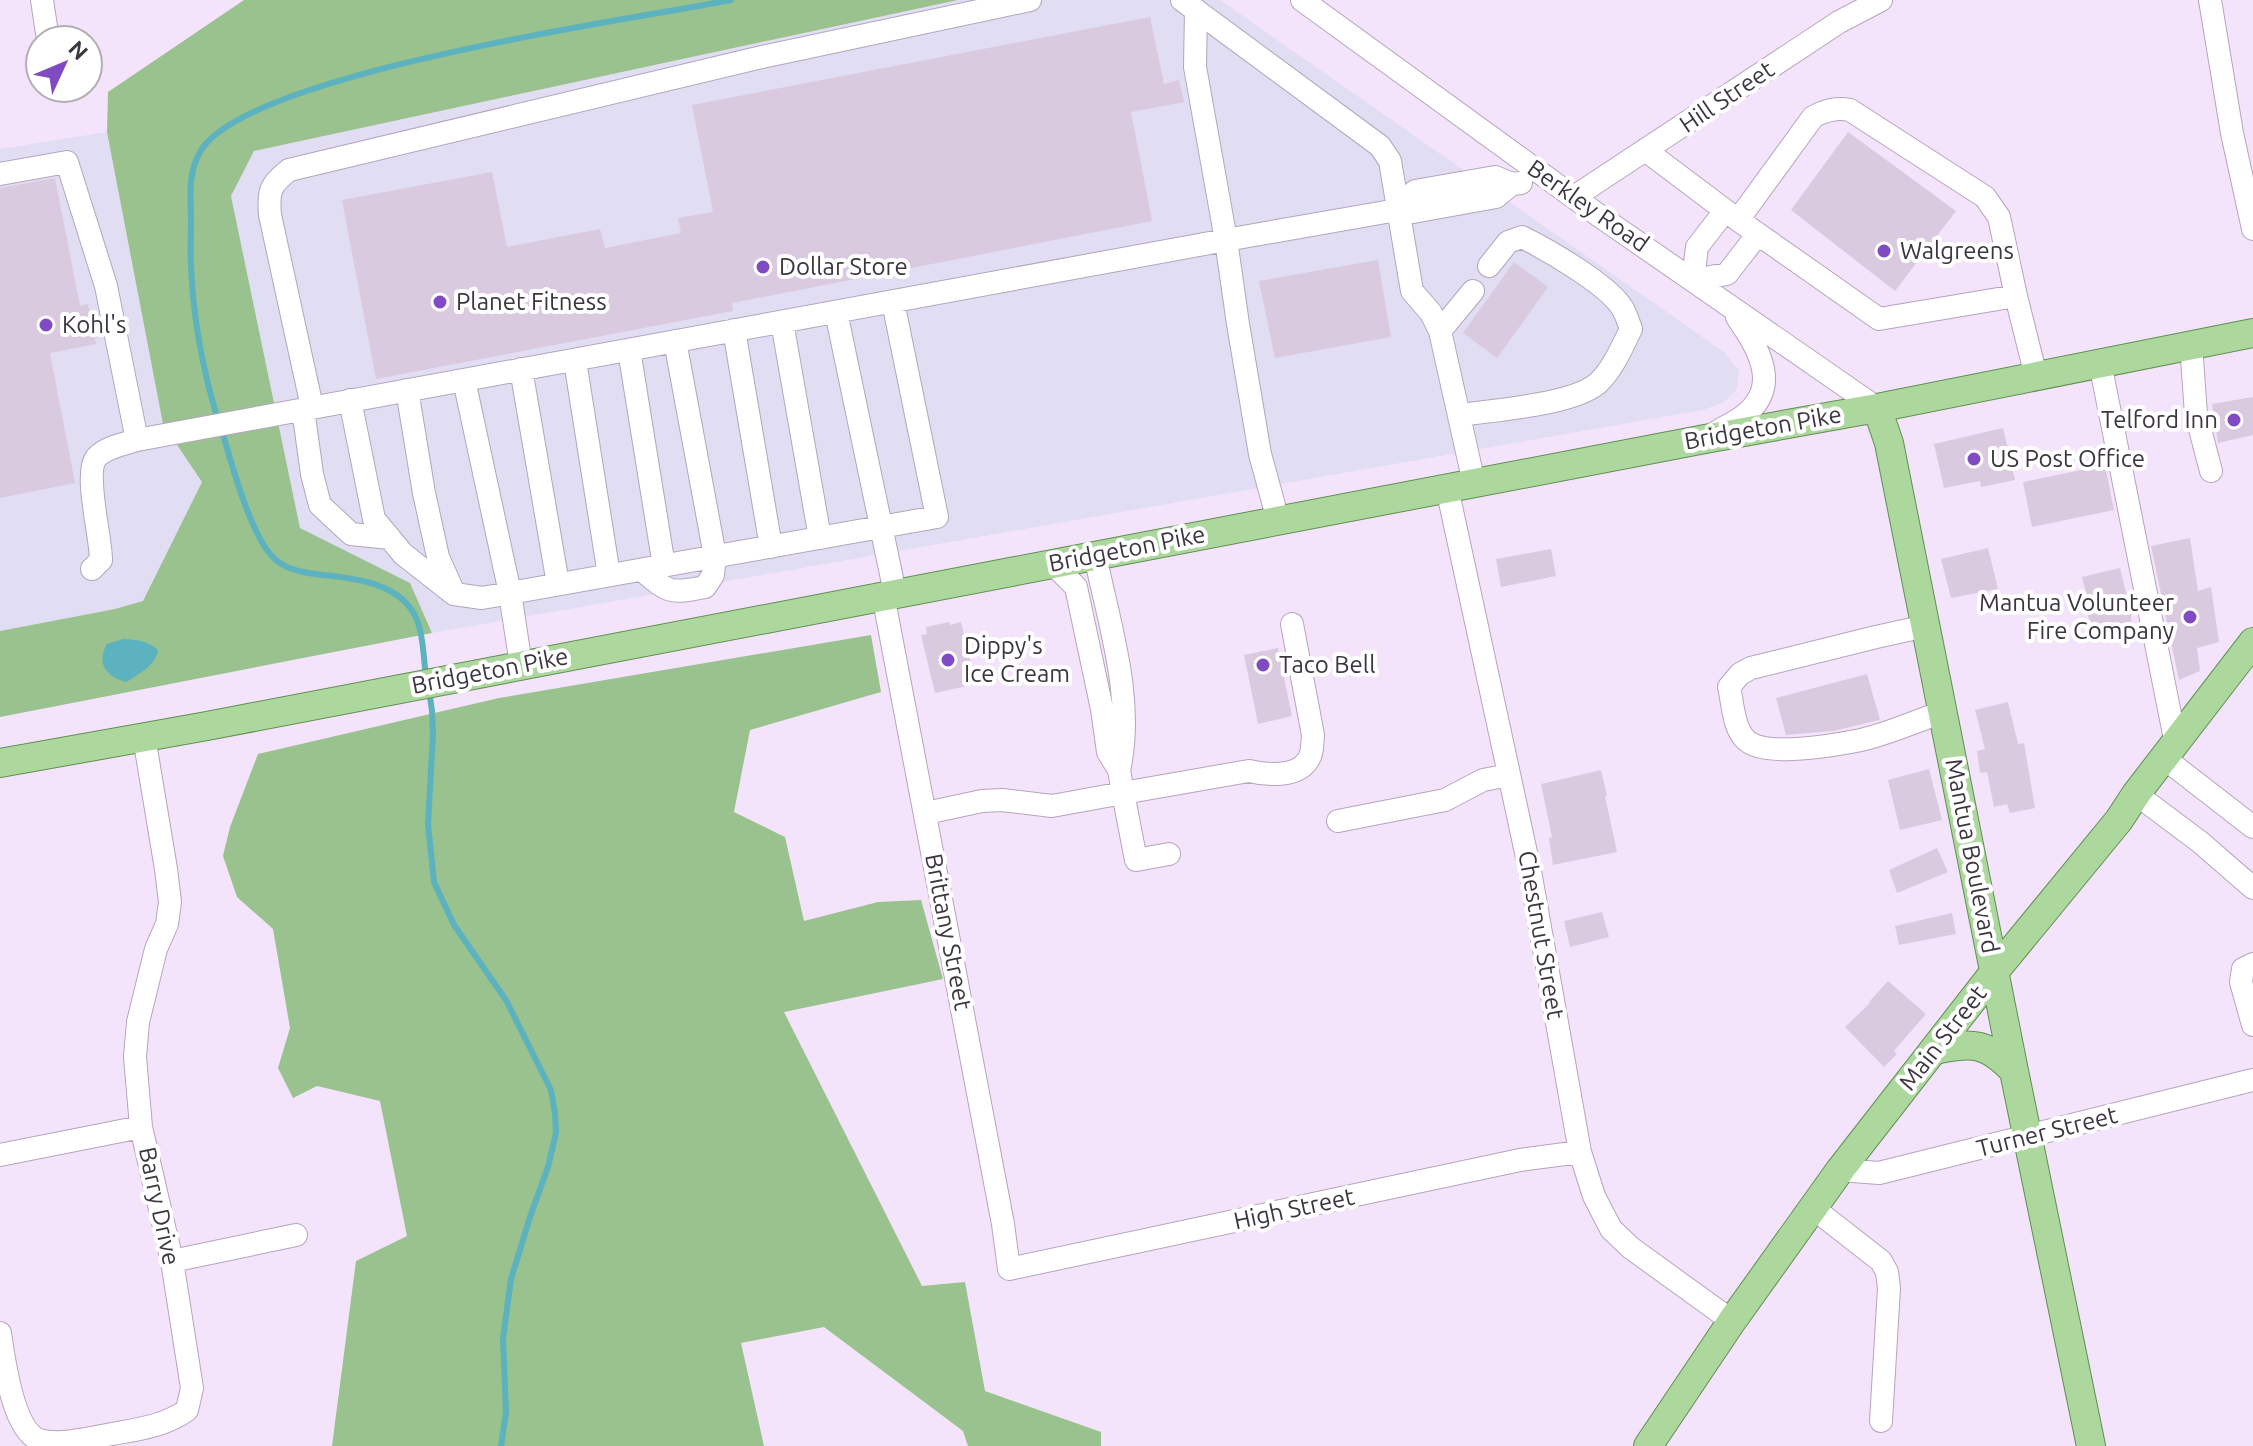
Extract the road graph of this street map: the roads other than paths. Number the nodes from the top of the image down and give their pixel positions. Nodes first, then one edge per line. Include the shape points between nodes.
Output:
1 (42, 0) edge
2 (1030, 0) edge
3 (1302, 0) edge
4 (1881, 0) edge
5 (2210, 0) edge
6 (1189, 5) edge
7 (46, 24) edge
8 (1645, 150) junction
9 (0, 174) edge
10 (1549, 180) junction
11 (1574, 197) junction
12 (1397, 210) junction
13 (1732, 216) junction
14 (2253, 229) edge
15 (1758, 234) junction
16 (1226, 240) junction
17 (1489, 266) dead end
18 (1693, 280) junction
19 (1473, 291) dead end
20 (2016, 296) junction
21 (893, 302) junction
22 (1730, 306) junction
23 (836, 312) junction
24 (782, 322) junction
25 (734, 330) junction
26 (1440, 331) junction
27 (2253, 333) edge
28 (675, 341) junction
29 (2191, 345) junction
30 (629, 350) junction
31 (575, 361) junction
32 (2100, 363) junction
33 (521, 369) junction
34 (2036, 376) junction
35 (464, 380) junction
36 (407, 390) junction
37 (350, 400) junction
38 (308, 408) junction
39 (1877, 408) junction
40 (1460, 415) junction
41 (1705, 439) junction
42 (137, 440) junction
43 (2211, 471) dead end
44 (1460, 485) junction
45 (1278, 520) junction
46 (881, 527) junction
47 (390, 538) junction
48 (820, 538) junction
49 (771, 547) junction
50 (1095, 555) junction
51 (715, 556) junction
52 (1052, 563) junction
53 (653, 568) junction
54 (92, 569) dead end
55 (609, 575) junction
56 (558, 584) junction
57 (510, 593) junction
58 (454, 594) junction
59 (889, 594) junction
60 (1286, 626) dead end
61 (1926, 626) junction
62 (2249, 657) edge
63 (521, 665) junction
64 (1943, 712) junction
65 (144, 737) junction
66 (2170, 751) junction
67 (0, 763) edge
68 (1119, 770) junction
69 (1509, 775) junction
70 (1123, 793) junction
71 (2136, 794) junction
72 (926, 813) junction
73 (1338, 821) dead end
74 (2253, 827) edge
75 (1169, 854) dead end
76 (2253, 888) edge
77 (2253, 964) edge
78 (1995, 971) junction
79 (2253, 1025) edge
80 (1935, 1050) junction
81 (2014, 1071) junction
82 (2253, 1080) edge
83 (141, 1127) junction
84 (2028, 1137) junction
85 (1580, 1152) junction
86 (0, 1155) edge
87 (1840, 1170) junction
88 (1813, 1208) junction
89 (296, 1235) dead end
90 (172, 1261) junction
91 (1009, 1269) joint
92 (1732, 1321) junction
93 (1, 1343) edge
94 (1881, 1421) dead end
95 (1648, 1446) edge
96 (2091, 1446) edge

1 - 7 street
2 - 38 street via 762,57 289,170 268,196
3 - 10 street, Berkley Road
4 - 8 street, Hill Street
5 - 14 street
6 - 12 street via 1380,146 1390,161
6 - 16 street
8 - 11 street, Hill Street
8 - 13 street
9 - 42 street via 67,162 106,286
10 - 11 street, Berkley Road
10 - 12 street via 1512,184 1496,197 1413,212
11 - 18 street, Berkley Road
12 - 16 street
12 - 26 street via 1412,291
13 - 15 street
13 - 18 street via 1697,247
13 - 20 street via 1813,117 1850,110 1985,197 1999,217
15 - 18 street via 1727,274
15 - 20 street via 1879,319
16 - 21 street
16 - 45 street via 1260,454
17 - 40 street via 1508,242 1522,237 1608,292 1621,305 1631,329 1617,358 1583,391
18 - 22 street, Berkley Road
19 - 26 street
20 - 34 street
21 - 23 street
21 - 46 street via 937,517
22 - 39 street, Berkley Road
22 - 41 street via 1759,352 1763,390 1744,415
23 - 24 street
23 - 46 street, Brittany Street
24 - 25 street
24 - 48 street
25 - 28 street
25 - 49 street
26 - 40 street, Chestnut Street
27 - 29 main road, Bridgeton Pike
28 - 30 street
28 - 51 street
29 - 32 main road, Bridgeton Pike
29 - 43 street via 2196,414
30 - 31 street
30 - 53 street
31 - 33 street
31 - 55 street
32 - 34 main road, Bridgeton Pike
32 - 66 street
33 - 35 street
33 - 56 street
34 - 39 main road, Bridgeton Pike
35 - 36 street
35 - 57 street
36 - 37 street
36 - 58 street via 435,544
37 - 38 street
37 - 47 street via 374,519
38 - 42 street
38 - 47 street via 312,474 320,505 351,534
39 - 41 main road, Bridgeton Pike
39 - 61 main road, Mantua Boulevard via 1889,443
40 - 44 street, Chestnut Street
41 - 44 main road, Bridgeton Pike
42 - 54 street via 109,449 93,466 101,560
44 - 45 main road, Bridgeton Pike
44 - 69 street, Chestnut Street
45 - 50 main road, Bridgeton Pike
46 - 48 street
46 - 59 street, Brittany Street
47 - 58 street
48 - 49 street
49 - 51 street
50 - 52 main road, Bridgeton Pike
50 - 68 street via 1120,676
51 - 53 street
52 - 59 main road, Bridgeton Pike
52 - 68 street via 1076,587 1108,752
53 - 55 street
55 - 56 street
56 - 57 street
57 - 58 street via 482,598
57 - 63 street
59 - 63 main road, Bridgeton Pike
59 - 72 street, Brittany Street
60 - 70 street via 1313,735 1308,762 1267,776 1240,772
61 - 64 main road, Mantua Boulevard
61 - 64 street via 1751,668 1729,687 1745,740 1767,748 1862,739
62 - 66 main road, Main Street
63 - 65 main road, Bridgeton Pike
64 - 78 main road, Mantua Boulevard
65 - 67 main road, Bridgeton Pike
65 - 83 street, Barry Drive via 170,902 138,1022
66 - 71 main road, Main Street
66 - 74 street
68 - 70 street
69 - 73 street via 1483,780 1445,800
69 - 85 street, Chestnut Street
70 - 72 street via 1052,806 982,801
70 - 75 street via 1136,860
71 - 76 street
71 - 78 main road, Main Street
72 - 91 street, Brittany Street
77 - 79 street via 2243,969 2241,982
78 - 80 main road, Main Street
78 - 81 main road, Mantua Boulevard
80 - 81 main road via 1979,1047
80 - 87 main road, Main Street
81 - 84 main road, Mantua Boulevard
82 - 84 street, Turner Street
83 - 86 street
83 - 90 street, Barry Drive
84 - 87 street, Turner Street via 1879,1173
84 - 96 main road, Mantua Boulevard
85 - 91 street, High Street via 1520,1160
85 - 92 street, Chestnut Street via 1611,1229
87 - 88 main road, Main Street
88 - 92 main road, Main Street
88 - 94 street via 1881,1261 1887,1272
89 - 90 street
90 - 93 street, Barry Drive via 192,1388 187,1410 175,1419 66,1443 38,1440 23,1425
92 - 95 main road, Main Street

